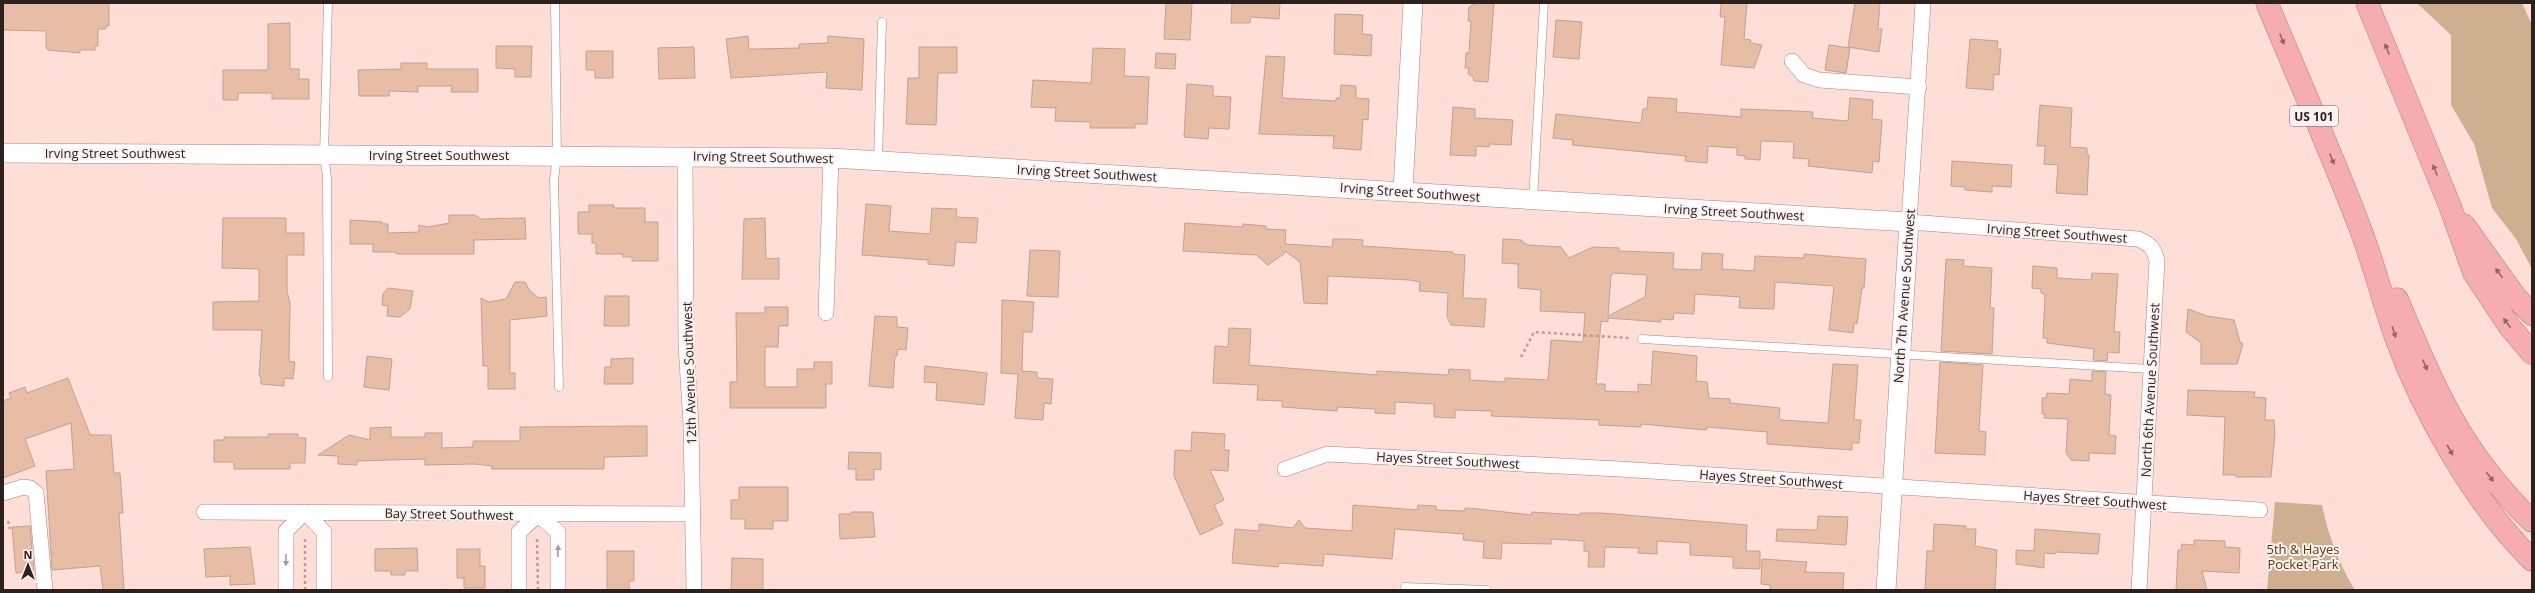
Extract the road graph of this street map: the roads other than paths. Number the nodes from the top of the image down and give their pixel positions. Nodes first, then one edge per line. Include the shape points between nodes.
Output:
1 (328, 3) edge
2 (555, 3) edge
3 (1413, 3) edge
4 (1544, 3) edge
5 (1924, 3) edge
6 (2267, 3) edge
7 (2367, 3) edge
8 (882, 22) dead end
9 (1792, 61) dead end
10 (1918, 87) junction
11 (3, 153) edge
12 (324, 155) junction
13 (557, 156) junction
14 (685, 156) junction
15 (831, 158) junction
16 (878, 160) junction
17 (1403, 192) junction
18 (1533, 200) junction
19 (2450, 206) junction
20 (1909, 222) junction
21 (2360, 229) junction
22 (2157, 261) joint
23 (826, 313) dead end
24 (2532, 314) edge
25 (1642, 339) road end
26 (2532, 353) edge
27 (1899, 355) junction
28 (2150, 369) junction
29 (328, 377) dead end
30 (559, 387) dead end
31 (1285, 469) dead end
32 (1892, 487) junction
33 (3, 493) edge
34 (2145, 504) junction
35 (2260, 510) dead end
36 (204, 512) dead end
37 (305, 512) junction
38 (693, 514) junction
39 (538, 515) junction
40 (2532, 522) edge
41 (2532, 560) edge
42 (1405, 586) dead end
43 (45, 590) edge
44 (286, 590) edge
45 (324, 590) edge
46 (519, 590) edge
47 (558, 590) edge
48 (694, 590) edge
49 (1487, 590) edge
50 (1886, 590) edge
51 (2139, 590) edge

1 - 12 lane
2 - 13 lane
3 - 17 street
4 - 18 lane
5 - 10 street, North 7th Avenue Southwest
6 -> 21 highway, US 101
19 -> 7 highway
8 - 16 lane
9 - 10 street via 1804,75 1819,80
10 - 20 street, North 7th Avenue Southwest
11 - 12 street, Irving Street Southwest
12 - 13 street, Irving Street Southwest
12 - 29 lane via 327,177
13 - 14 street, Irving Street Southwest
13 - 30 lane via 554,180
14 - 15 street, Irving Street Southwest
14 - 38 street, 12th Avenue Southwest via 686,345
15 - 16 street, Irving Street Southwest
15 - 23 street
16 - 17 street, Irving Street Southwest
17 - 18 street, Irving Street Southwest
18 - 20 street, Irving Street Southwest
24 -> 19 highway via 2517,299
26 -> 19 highway via 2474,273
20 - 22 street, Irving Street Southwest via 2138,239 2148,243 2155,251
20 - 27 street, North 7th Avenue Southwest
21 -> 40 highway via 2384,268 2449,416 2491,479
21 -> 41 highway via 2396,339 2422,397 2452,453 2486,505
22 - 28 street, North 6th Avenue Southwest
25 - 27 lane
27 - 28 lane
27 - 32 street, North 7th Avenue Southwest
28 - 34 street, North 6th Avenue Southwest
31 - 32 street, Hayes Street Southwest via 1327,454 1619,469
32 - 34 street, Hayes Street Southwest
32 - 50 street, North 7th Avenue Southwest
33 - 43 street via 23,487 30,488 36,493
34 - 35 street, Hayes Street Southwest
34 - 51 street, North 6th Avenue Southwest
36 - 37 street, Bay Street Southwest
37 - 39 street, Bay Street Southwest
37 -> 44 street via 286,531
37 - 45 street via 324,532
38 - 39 street, Bay Street Southwest
38 - 48 street, 12th Avenue Southwest
39 - 46 street via 519,532
47 -> 39 street via 558,532
42 - 49 lane

